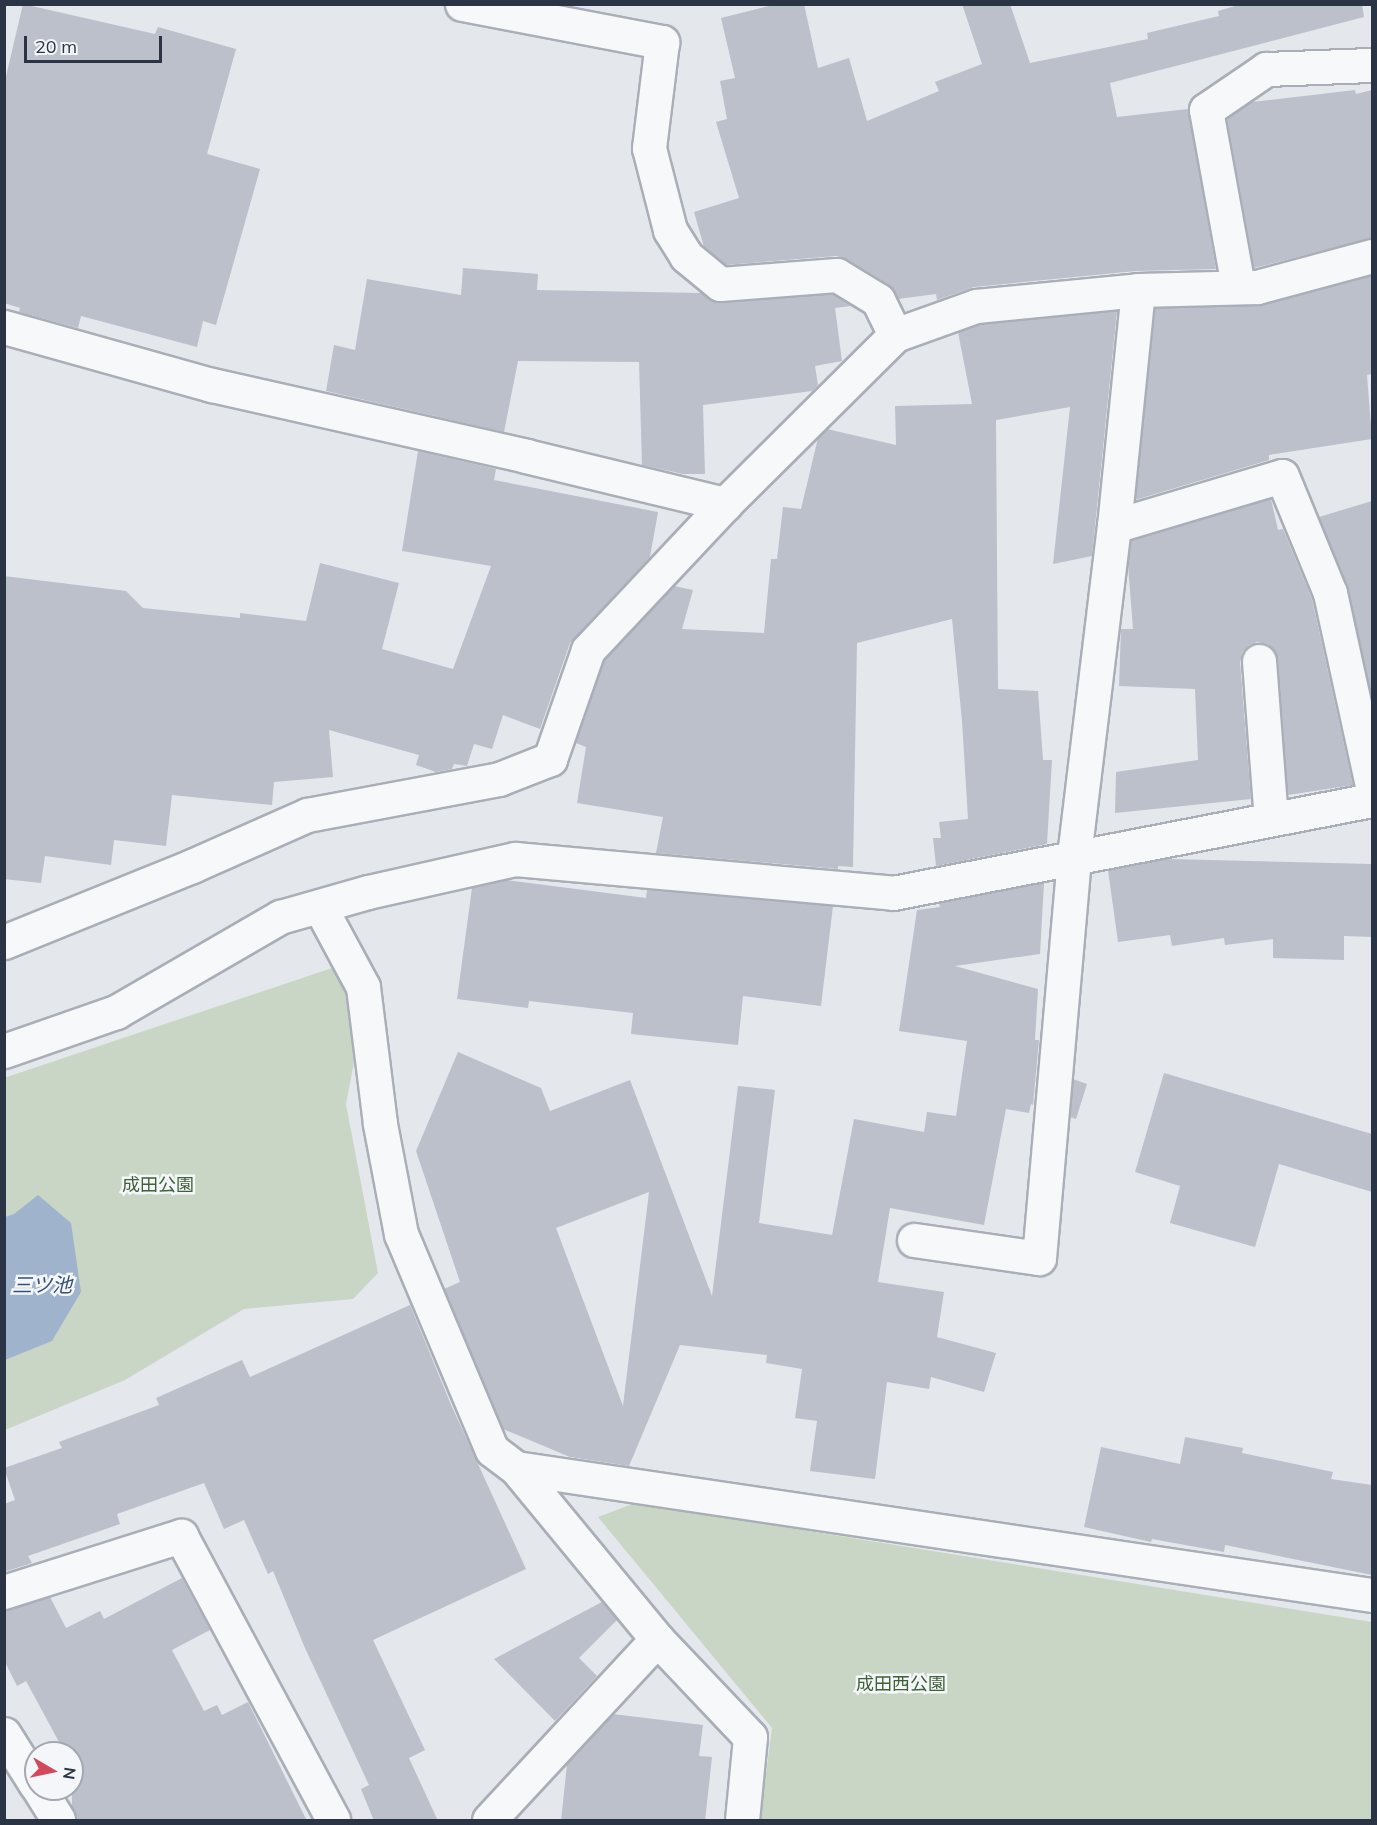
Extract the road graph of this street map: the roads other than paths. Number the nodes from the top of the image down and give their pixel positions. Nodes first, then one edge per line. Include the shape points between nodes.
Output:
1 (462, 4) edge
2 (1372, 65) edge
3 (1372, 256) edge
4 (1238, 286) junction
5 (1138, 290) junction
6 (4, 327) edge
7 (895, 335) junction
8 (725, 504) junction
9 (1114, 526) junction
10 (1258, 661) dead end
11 (1372, 785) edge
12 (1372, 800) edge
13 (1271, 819) junction
14 (1074, 856) junction
15 (320, 907) junction
16 (4, 942) edge
17 (4, 1051) edge
18 (914, 1240) dead end
19 (516, 1468) junction
20 (4, 1592) edge
21 (1372, 1595) edge
22 (657, 1639) junction
23 (4, 1734) edge
24 (24, 1766) edge
25 (46, 1801) edge
26 (58, 1821) edge
27 (333, 1821) edge
28 (489, 1821) edge
29 (742, 1821) edge

1 - 7 street via 662,42 649,148 670,230 686,256 720,284 837,275 878,300
2 - 4 street via 1266,69 1206,110
3 - 4 street via 1257,287
4 - 5 street
5 - 7 street via 976,306
5 - 9 street
6 - 8 street via 212,386
7 - 8 street
8 - 16 street via 588,650 550,759 499,779 307,814 192,866
9 - 11 street via 1282,476 1330,593
9 - 14 street
10 - 13 street
12 - 13 street
13 - 14 street
14 - 15 street via 892,892 515,859 368,892
14 - 18 street via 1040,1258
15 - 17 street via 279,917 116,1012
15 - 19 street via 363,987 380,1124 401,1234 492,1450
19 - 21 street
19 - 22 street
20 - 27 street via 181,1536
22 - 28 street
22 - 29 street via 750,1737
23 - 24 street
25 - 26 street

